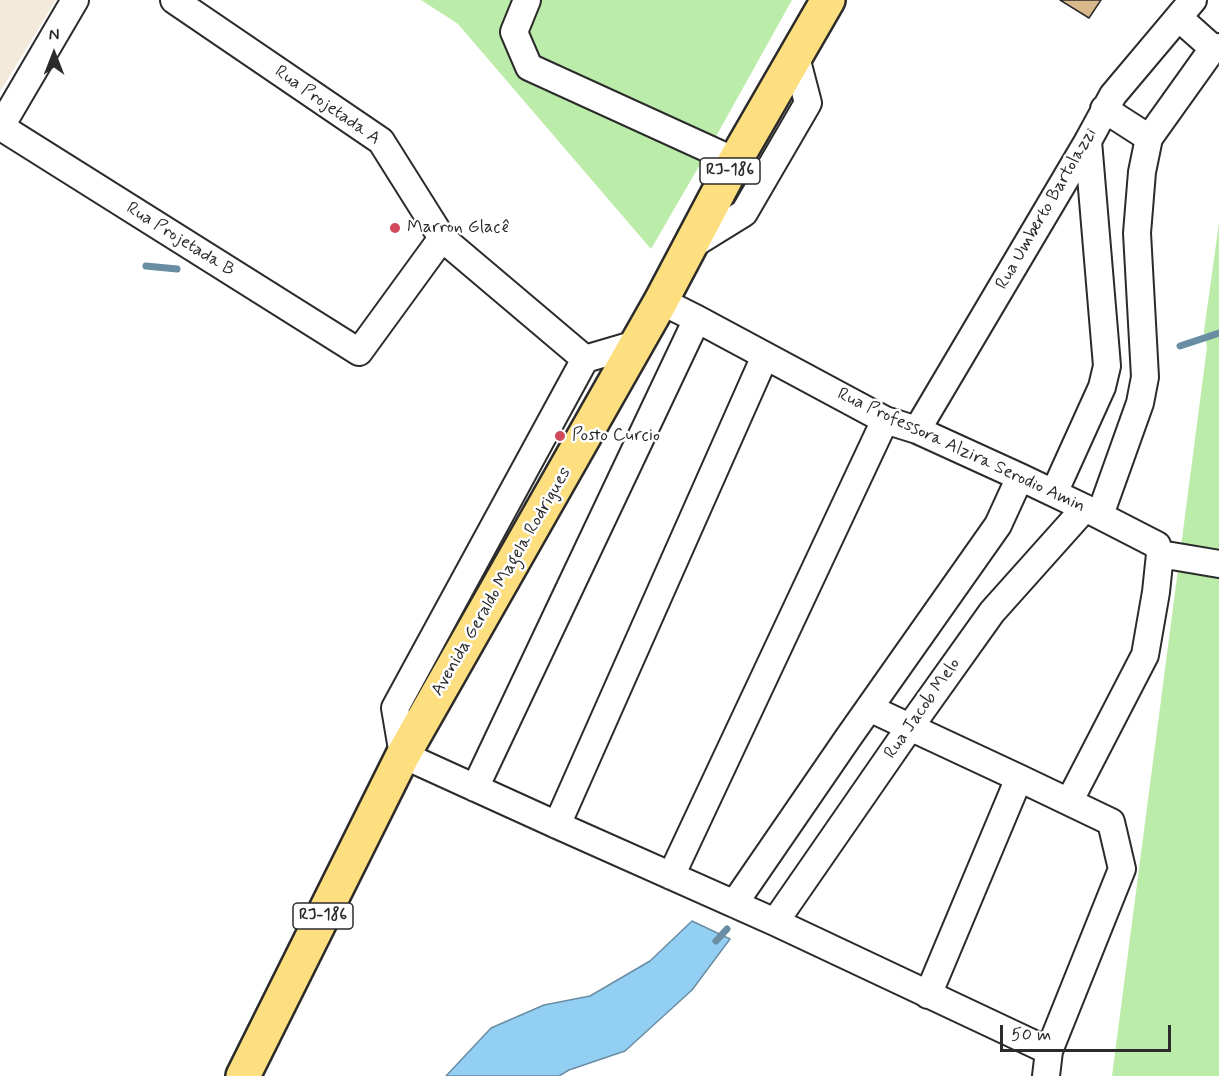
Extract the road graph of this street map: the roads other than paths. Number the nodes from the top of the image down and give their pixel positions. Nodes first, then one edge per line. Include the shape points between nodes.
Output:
1 (75, 0) edge
2 (174, 0) edge
3 (527, 0) edge
4 (828, 0) edge
5 (1186, 9) edge
6 (1217, 48) edge
7 (796, 57) junction
8 (1104, 109) junction
9 (0, 127) edge
10 (1149, 138) junction
11 (1088, 141) junction
12 (735, 161) junction
13 (442, 238) junction
14 (689, 247) junction
15 (661, 301) junction
16 (697, 319) junction
17 (636, 344) junction
18 (765, 356) junction
19 (585, 359) junction
20 (885, 420) junction
21 (917, 430) junction
22 (1020, 477) junction
23 (1054, 493) junction
24 (1093, 512) junction
25 (1160, 554) junction
26 (1219, 564) edge
27 (869, 708) junction
28 (910, 727) junction
29 (403, 755) junction
30 (1018, 778) junction
31 (475, 788) junction
32 (1069, 801) junction
33 (557, 825) junction
34 (671, 876) junction
35 (734, 904) junction
36 (775, 922) junction
37 (928, 994) junction
38 (1048, 1064) edge
39 (243, 1076) edge

1 - 9 street, Rua Projetada B
2 - 13 street, Rua Projetada A via 381,141
3 - 12 street via 514,32 529,67
4 - 7 highway, Avenida Geraldo Magela Rodrigues / RJ-186
5 - 6 street
5 - 8 street, Rua Umberto Bartolazzi
6 - 10 street
7 - 12 highway, Avenida Geraldo Magela Rodrigues / RJ-186
7 - 14 street via 807,103 744,213
8 - 10 street
8 - 11 street, Rua Umberto Bartolazzi
9 - 13 street, Rua Projetada B via 359,352
10 - 24 street via 1137,233 1145,377 1140,403
11 - 21 street, Rua Umberto Bartolazzi
11 - 23 street via 1107,366 1102,387
12 - 14 highway, Avenida Geraldo Magela Rodrigues / RJ-186
13 - 19 street, Rua Projetada A
14 - 15 highway, Avenida Geraldo Magela Rodrigues / RJ-186
15 - 16 street, Rua Professora Alzira Serodio Amin
15 - 17 highway, Avenida Geraldo Magela Rodrigues / RJ-186
16 - 18 street, Rua Professora Alzira Serodio Amin
16 - 31 street
17 - 19 street
17 - 29 highway, Avenida Geraldo Magela Rodrigues / RJ-186
18 - 20 street, Rua Professora Alzira Serodio Amin
18 - 33 street
19 - 29 street via 395,708
20 - 21 street, Rua Professora Alzira Serodio Amin
20 - 34 street
21 - 22 street, Rua Professora Alzira Serodio Amin
22 - 23 street, Rua Professora Alzira Serodio Amin
22 - 27 street via 998,525
23 - 24 street, Rua Professora Alzira Serodio Amin
24 - 25 street, Rua Professora Alzira Serodio Amin via 1157,545
24 - 28 street, Rua Jacob Melo via 992,612
25 - 26 street
25 - 32 street via 1145,655
27 - 28 street
27 - 35 street
28 - 30 street
28 - 36 street, Rua Jacob Melo
29 - 31 street
29 - 39 highway, Avenida Geraldo Magela Rodrigues / RJ-186
30 - 32 street
30 - 37 street
31 - 33 street
32 - 38 street via 1111,822 1122,869
33 - 34 street
34 - 35 street
35 - 36 street
36 - 37 street
37 - 38 street

